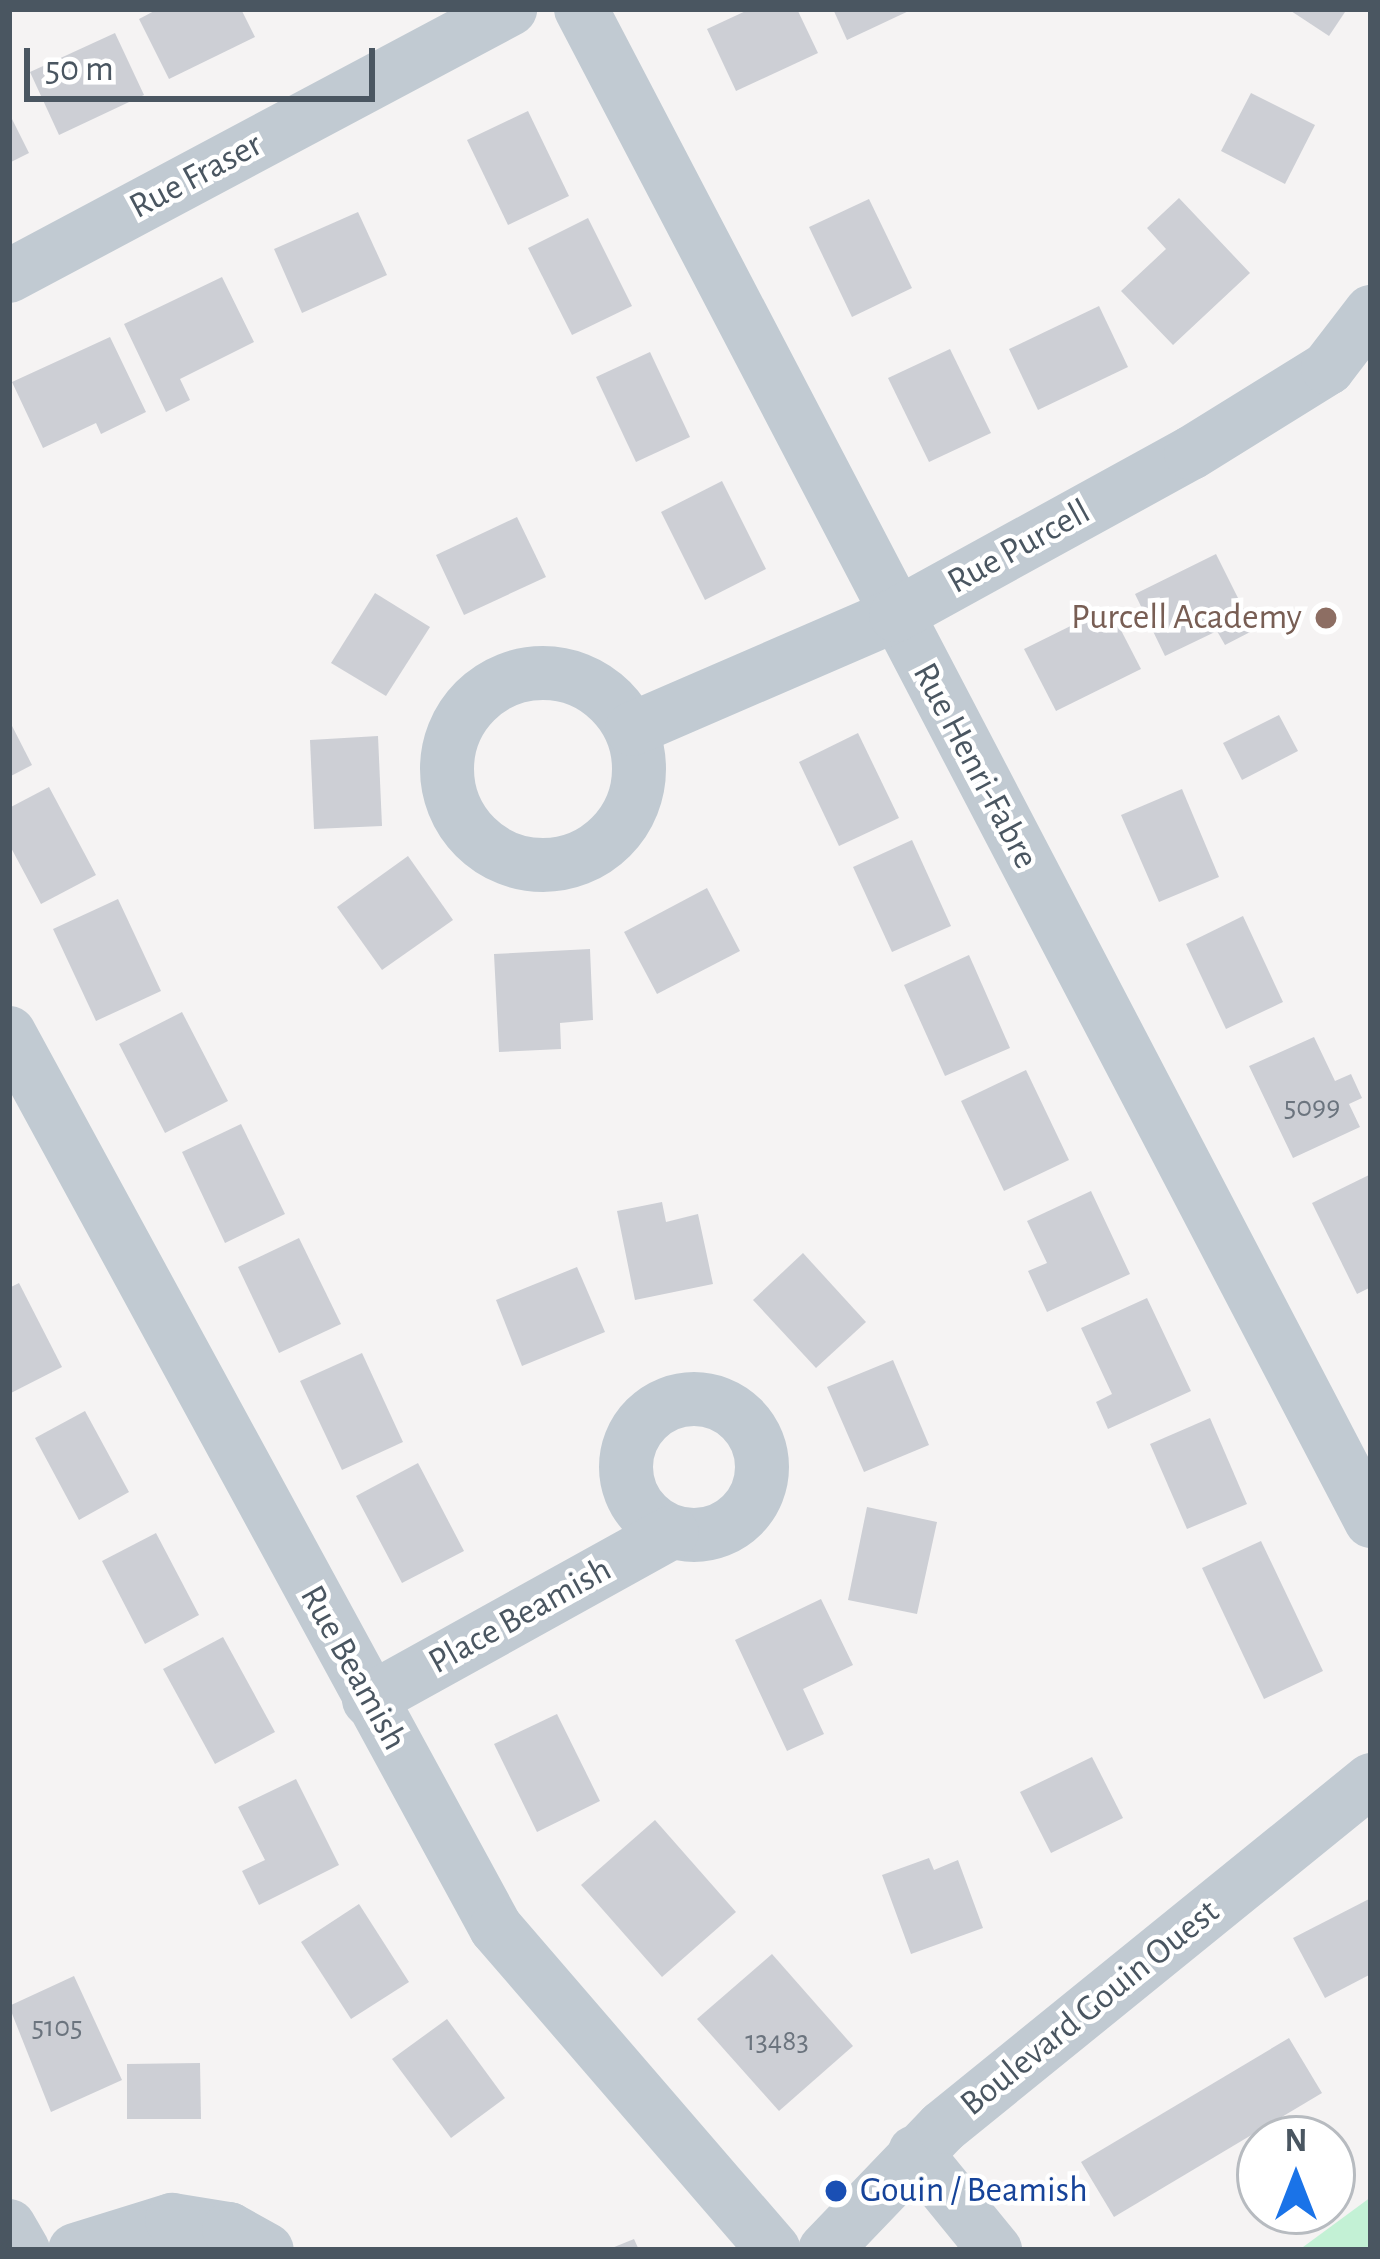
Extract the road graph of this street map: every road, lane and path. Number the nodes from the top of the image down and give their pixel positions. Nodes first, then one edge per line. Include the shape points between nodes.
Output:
1 (510, 9) edge
2 (581, 9) edge
3 (9, 276) edge
4 (1371, 312) edge
5 (896, 615) junction
6 (632, 729) dead end
7 (9, 1033) edge
8 (1371, 1521) edge
9 (672, 1532) dead end
10 (369, 1700) junction
11 (1371, 1780) edge
12 (915, 2152) junction
13 (9, 2226) edge
14 (22, 2250) edge
15 (75, 2250) edge
16 (267, 2250) edge
17 (774, 2250) edge
18 (824, 2250) edge
19 (995, 2250) edge

1 - 3 street, Rue Fraser
2 - 5 street, Rue Henri-Fabre
4 - 5 street, Rue Purcell via 1328,368
5 - 6 street, Rue Purcell
5 - 8 street, Rue Henri-Fabre
7 - 10 street, Rue Beamish
9 - 10 street, Place Beamish
10 - 17 street, Rue Beamish via 496,1928
11 - 12 street, Boulevard Gouin Ouest
12 - 18 street, Boulevard Gouin Ouest
12 - 19 street
13 - 14 street
15 - 16 street via 172,2220 229,2229

